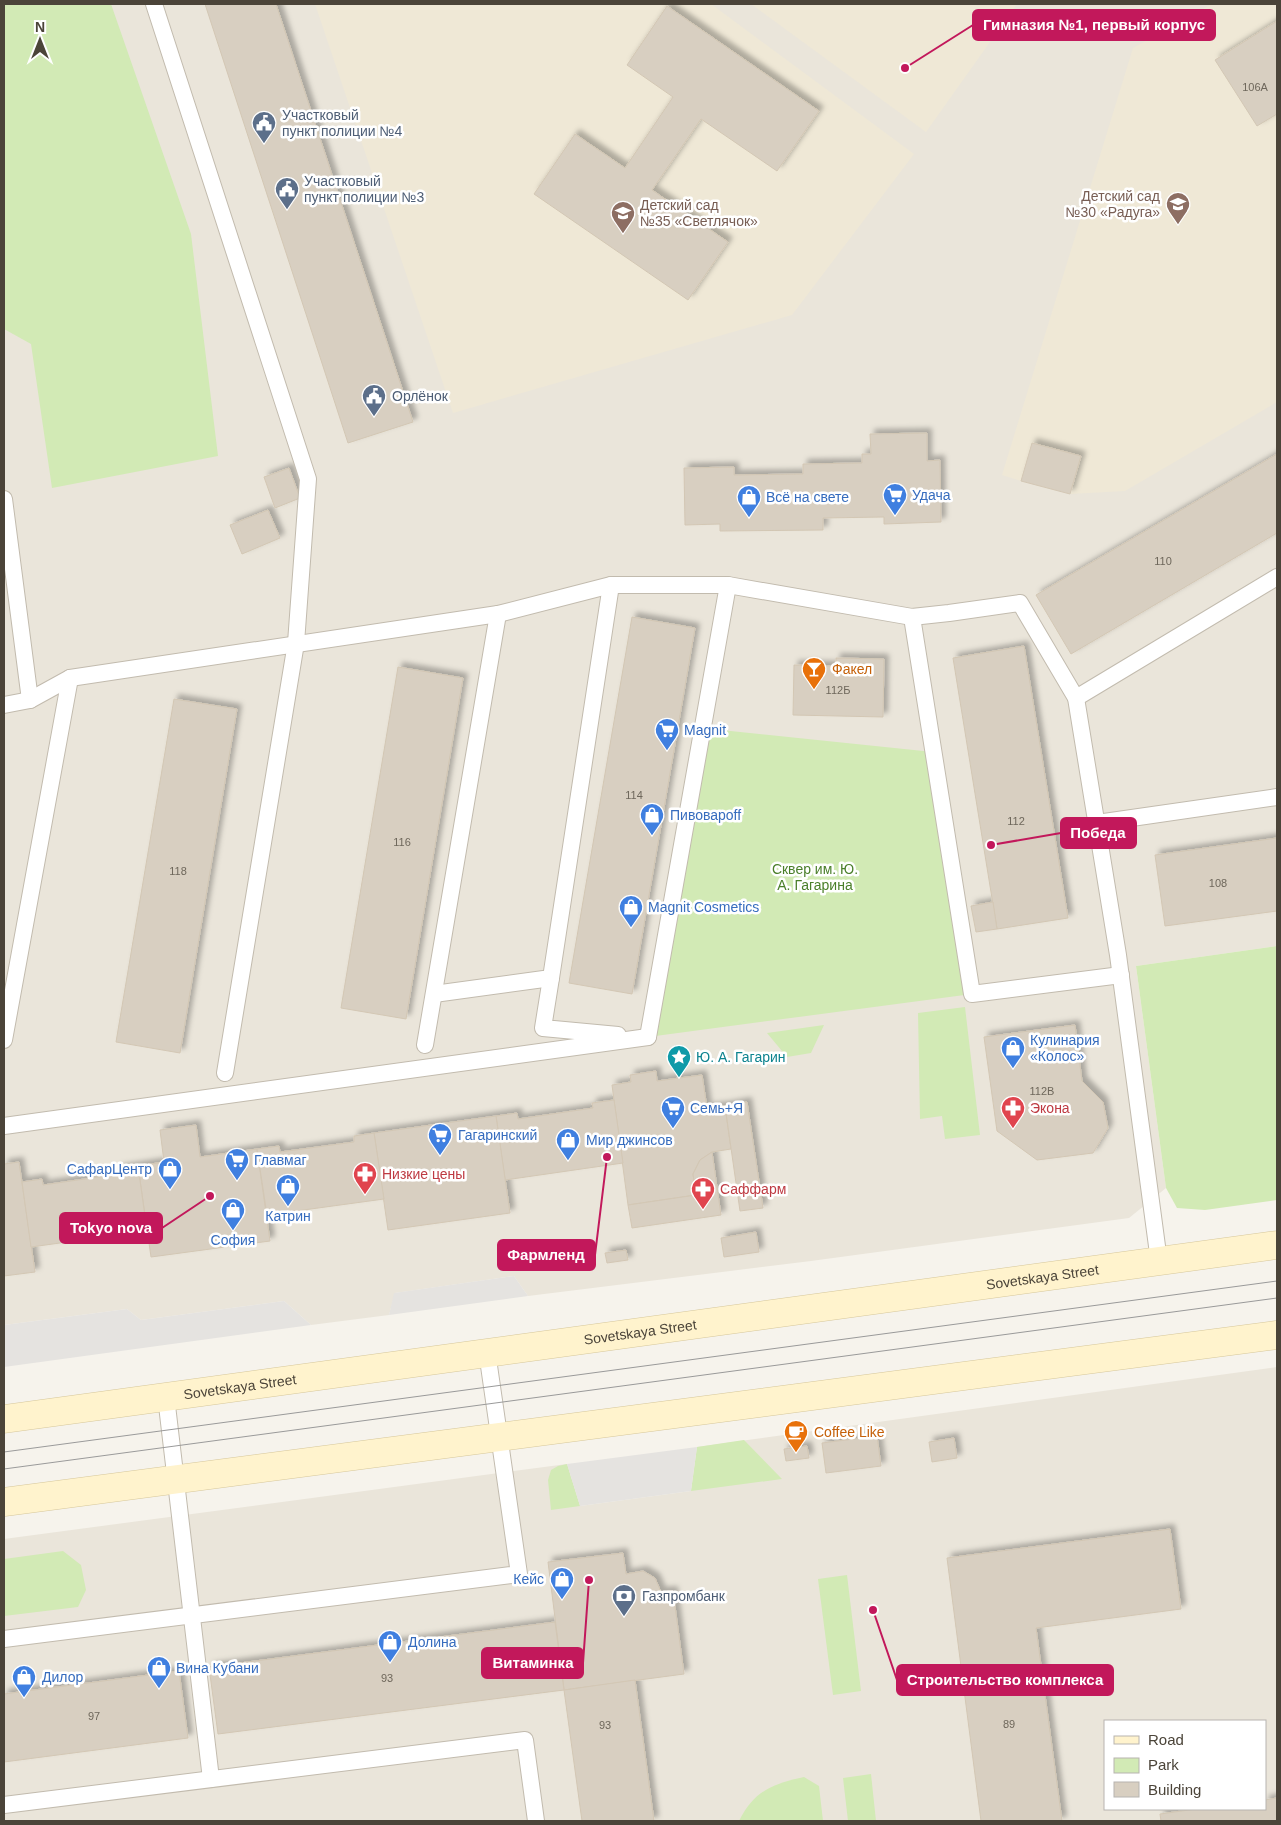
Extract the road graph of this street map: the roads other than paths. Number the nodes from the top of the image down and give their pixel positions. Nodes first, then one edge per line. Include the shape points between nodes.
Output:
1 (154, 4) edge
2 (4, 499) edge
3 (1277, 577) edge
4 (611, 586) junction
5 (728, 586) junction
6 (498, 614) junction
7 (912, 617) junction
8 (296, 644) junction
9 (70, 678) junction
10 (1076, 698) junction
11 (30, 700) junction
12 (4, 705) edge
13 (1277, 797) edge
14 (1097, 822) junction
15 (1121, 975) junction
16 (551, 978) junction
17 (434, 994) junction
18 (648, 1038) junction
19 (4, 1040) edge
20 (425, 1045) dead end
21 (225, 1073) dead end
22 (4, 1126) edge
23 (1277, 1245) edge
24 (1159, 1261) junction
25 (1277, 1335) edge
26 (487, 1352) junction
27 (166, 1397) junction
28 (4, 1419) edge
29 (499, 1437) junction
30 (176, 1480) junction
31 (4, 1502) edge
32 (191, 1616) junction
33 (4, 1639) edge
34 (211, 1779) junction
35 (4, 1805) edge
36 (536, 1821) edge

1 - 8 lane via 308,479
2 - 11 lane
3 - 10 lane
4 - 5 lane
4 - 6 lane
4 - 16 lane
5 - 7 lane
5 - 18 lane
6 - 8 lane
6 - 17 lane
7 - 10 lane via 1020,602
7 - 15 lane via 972,994
8 - 9 lane
8 - 21 lane
9 - 11 lane
9 - 19 lane
10 - 14 lane
11 - 12 lane
13 - 14 lane
14 - 15 lane
15 - 24 lane
16 - 17 lane
16 - 18 lane via 543,1028
17 - 20 lane
18 - 22 lane
23 - 24 main road, Sovetskaya Street
24 - 26 main road, Sovetskaya Street
25 - 29 main road
26 - 27 main road, Sovetskaya Street
26 - 29 lane
27 - 28 main road, Sovetskaya Street
27 - 30 lane
29 - 30 main road
29 - 32 lane via 519,1574
30 - 31 main road
30 - 32 lane
32 - 33 lane
32 - 34 lane
34 - 35 lane
34 - 36 lane via 525,1740

